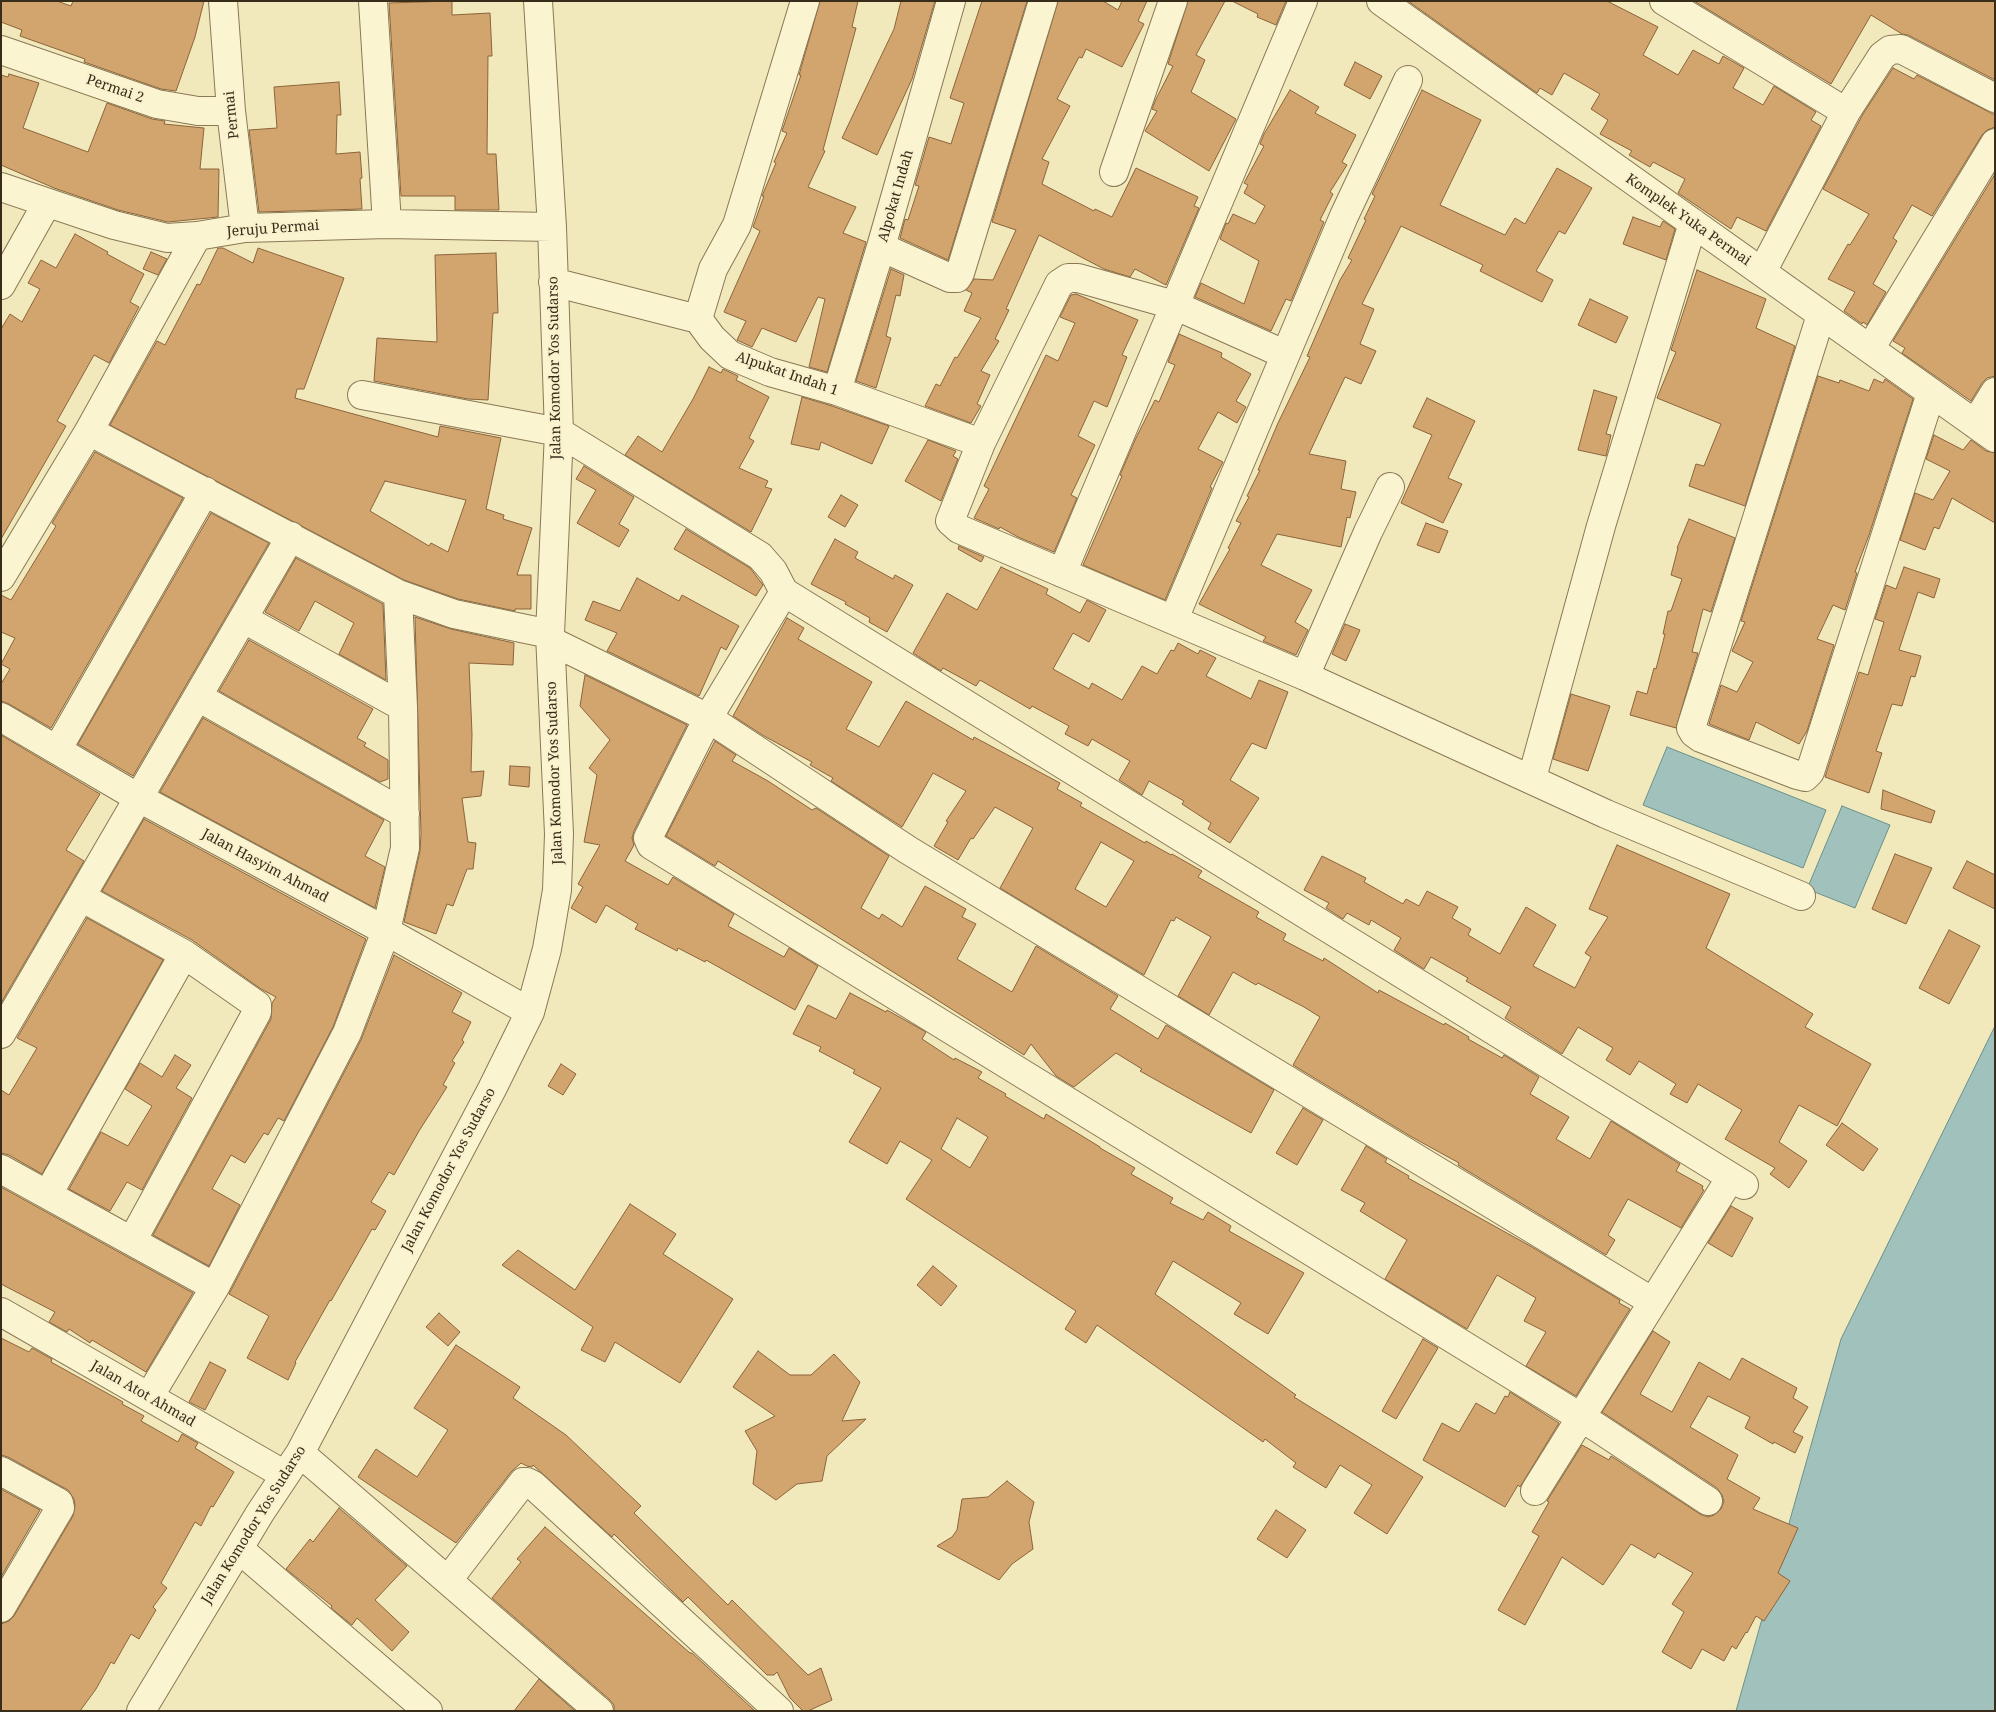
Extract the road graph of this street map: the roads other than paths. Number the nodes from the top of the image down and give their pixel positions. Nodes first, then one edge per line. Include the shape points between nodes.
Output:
1 (223, 1) edge
2 (373, 1) edge
3 (538, 1) edge
4 (805, 1) edge
5 (951, 1) edge
6 (1043, 1) edge
7 (1173, 1) edge
8 (1304, 1) edge
9 (1381, 1) edge
10 (1664, 1) edge
11 (1, 50) edge
12 (1408, 80) dead end
13 (1995, 98) edge
14 (231, 111) junction
15 (1846, 112) junction
16 (1995, 143) edge
17 (1114, 172) dead end
18 (1, 187) edge
19 (46, 203) junction
20 (387, 224) junction
21 (1693, 224) junction
22 (552, 227) junction
23 (245, 228) junction
24 (197, 236) junction
25 (882, 247) junction
26 (1762, 272) junction
27 (553, 282) junction
28 (1, 285) edge
29 (1174, 305) junction
30 (1821, 314) junction
31 (698, 318) junction
32 (1870, 349) junction
33 (1284, 354) junction
34 (838, 391) junction
35 (1995, 392) edge
36 (1932, 393) junction
37 (362, 395) dead end
38 (89, 431) junction
39 (1985, 431) edge
40 (559, 432) junction
41 (981, 444) junction
42 (1390, 486) dead end
43 (205, 491) junction
44 (291, 536) junction
45 (1062, 573) junction
46 (1, 578) edge
47 (784, 592) junction
48 (398, 594) junction
49 (244, 619) junction
50 (1174, 619) junction
51 (551, 638) junction
52 (1305, 676) junction
53 (198, 697) junction
54 (403, 708) junction
55 (1, 717) edge
56 (708, 718) junction
57 (57, 750) junction
58 (1532, 778) junction
59 (137, 797) junction
60 (405, 814) junction
61 (1801, 896) dead end
62 (81, 897) junction
63 (386, 930) junction
64 (184, 954) junction
65 (530, 1012) junction
66 (1, 1034) edge
67 (1, 1169) edge
68 (48, 1194) junction
69 (132, 1241) junction
70 (215, 1287) junction
71 (1653, 1302) junction
72 (1, 1312) edge
73 (149, 1397) junction
74 (1580, 1417) junction
75 (292, 1464) junction
76 (1, 1471) edge
77 (1535, 1491) dead end
78 (1708, 1501) dead end
79 (239, 1549) junction
80 (448, 1580) junction
81 (5, 1593) edge
82 (141, 1711) edge
83 (428, 1711) edge
84 (598, 1711) edge
85 (779, 1711) edge

1 - 14 street, Permai
2 - 20 street
3 - 22 street, Jalan Komodor Yos Sudarso
4 - 31 street via 737,225 713,269
5 - 25 street, Alpokat Indah
6 - 25 street via 957,278 950,278
7 - 17 street
8 - 29 street
9 - 21 street, Komplek Yuka Permai
10 - 15 street
11 - 14 street, Permai 2 via 157,104 198,111
12 - 33 street
13 - 15 street via 1901,49 1890,50 1882,56
14 - 23 street, Permai
15 - 26 street
16 - 32 street
18 - 19 street, Jeruju Permai
19 - 24 street, Jeruju Permai via 167,238
19 - 28 street
20 - 22 street, Jeruju Permai
20 - 23 street, Jeruju Permai
21 - 26 street, Komplek Yuka Permai
21 - 58 street via 1601,526
22 - 27 street, Jalan Komodor Yos Sudarso
23 - 24 street, Jeruju Permai
24 - 38 street
25 - 34 street, Alpokat Indah
26 - 30 street, Komplek Yuka Permai
27 - 31 street
27 - 40 street, Jalan Komodor Yos Sudarso
29 - 33 street
29 - 41 street via 1078,278 1068,278 1059,284
29 - 45 street
30 - 32 street, Komplek Yuka Permai
30 - 36 street via 1691,728 1701,738 1805,778 1810,772
31 - 34 street, Alpukat Indah 1 via 730,355 770,372
32 - 36 street, Komplek Yuka Permai
33 - 50 street
34 - 41 street, Alpukat Indah 1
35 - 39 street
36 - 39 street, Komplek Yuka Permai
37 - 40 street
38 - 43 street
38 - 46 street
40 - 47 street via 760,556
40 - 51 street, Jalan Komodor Yos Sudarso
41 - 45 street via 950,521
42 - 52 street
43 - 44 street
43 - 57 street
44 - 48 street
44 - 49 street
45 - 50 street
47 - 56 street
47 - 71 street via 1737,1181
48 - 51 street via 454,614
48 - 54 street
49 - 53 street
49 - 54 street
50 - 52 street
51 - 56 street
51 - 65 street, Jalan Komodor Yos Sudarso via 559,834 557,890 547,949
52 - 58 street
53 - 59 street
53 - 60 street
54 - 60 street
55 - 57 street, Jalan Hasyim Ahmad
56 - 71 street via 908,850
56 - 74 street via 648,838 652,846
57 - 59 street, Jalan Hasyim Ahmad
58 - 61 street via 1606,814
59 - 62 street
59 - 63 street, Jalan Hasyim Ahmad
60 - 63 street via 405,848
62 - 64 street
62 - 66 street
63 - 65 street, Jalan Hasyim Ahmad
63 - 70 street via 347,1033
64 - 68 street
64 - 69 street via 253,1001 257,1012
65 - 75 street, Jalan Komodor Yos Sudarso
67 - 68 street
68 - 69 street
69 - 70 street
70 - 73 street
71 - 74 street
72 - 73 street, Jalan Atot Ahmad
73 - 75 street, Jalan Atot Ahmad
74 - 77 street
74 - 78 street
75 - 79 street, Jalan Komodor Yos Sudarso
75 - 80 street, Jalan Atot Ahmad
76 - 81 street via 56,1501 60,1508
79 - 82 street, Jalan Komodor Yos Sudarso
79 - 83 street
80 - 84 street, Jalan Atot Ahmad
80 - 85 street via 522,1482 527,1482

